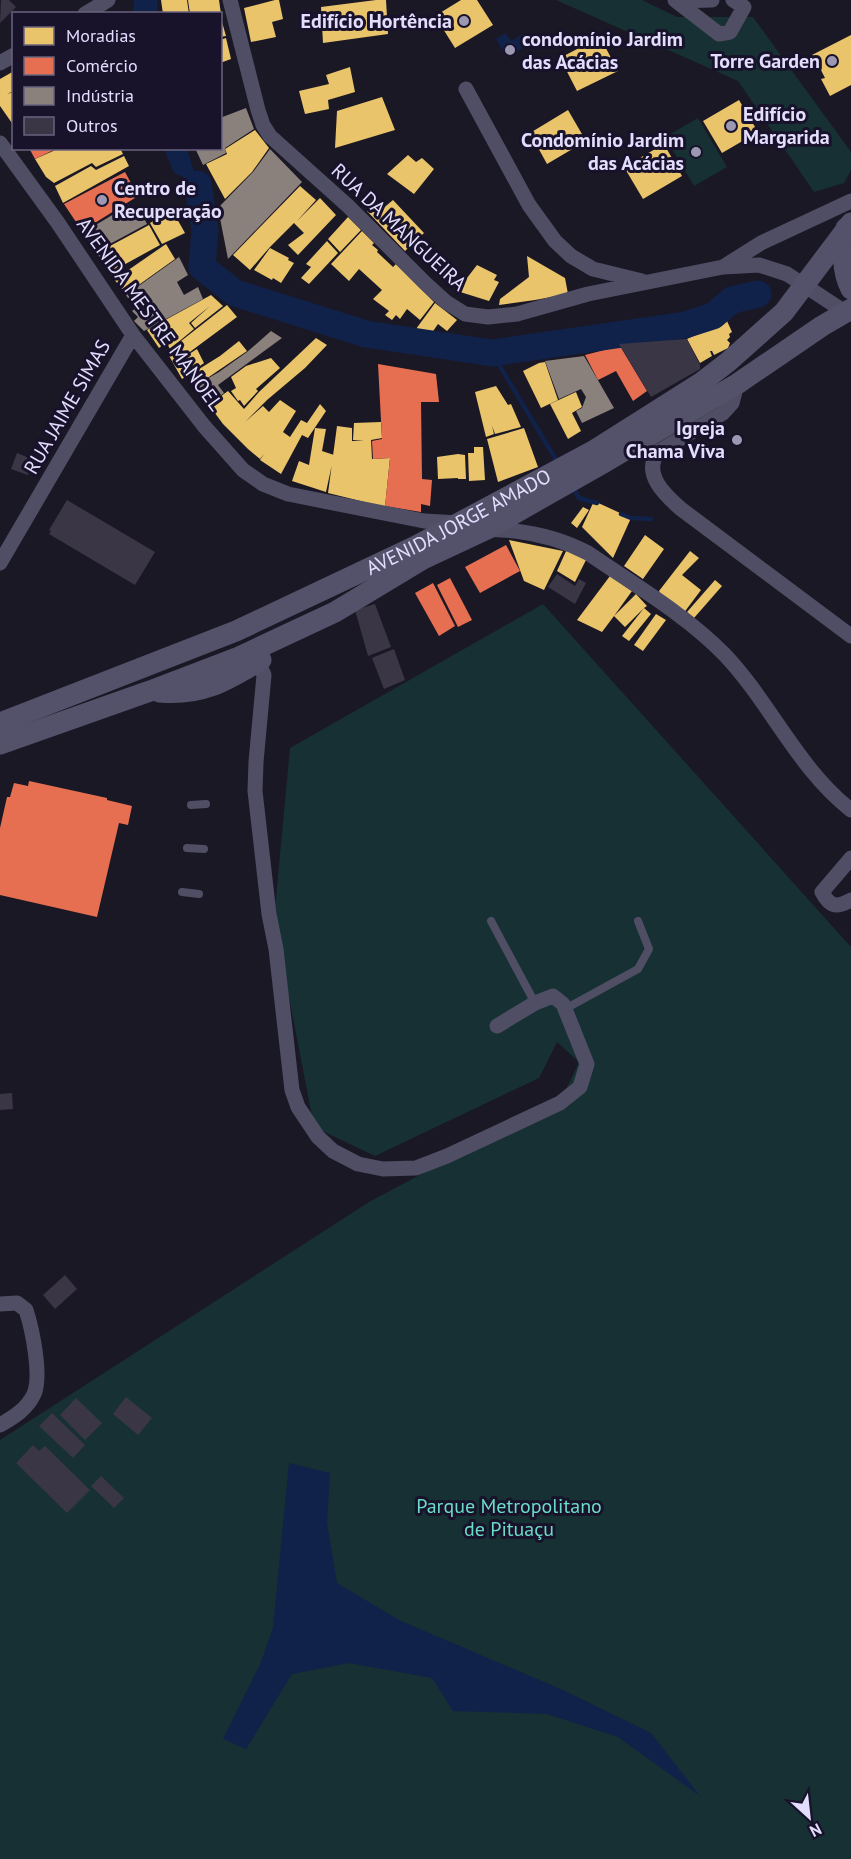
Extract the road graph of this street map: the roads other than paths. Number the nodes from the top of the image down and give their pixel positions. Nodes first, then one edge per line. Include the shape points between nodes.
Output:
1 (108, 0) edge
2 (230, 0) edge
3 (676, 0) edge
4 (712, 0) edge
5 (733, 0) edge
6 (88, 12) edge
7 (465, 89) dead end
8 (0, 143) edge
9 (851, 201) edge
10 (848, 225) edge
11 (723, 267) junction
12 (647, 282) junction
13 (804, 285) junction
14 (851, 289) edge
15 (848, 311) edge
16 (133, 335) junction
17 (737, 384) junction
18 (598, 457) junction
19 (530, 495) junction
20 (459, 523) junction
21 (487, 529) junction
22 (420, 553) junction
23 (0, 563) edge
24 (276, 612) junction
25 (287, 635) junction
26 (851, 636) edge
27 (261, 669) junction
28 (150, 691) junction
29 (0, 723) edge
30 (0, 744) edge
31 (206, 804) dead end
32 (191, 805) dead end
33 (851, 810) edge
34 (187, 848) dead end
35 (204, 849) dead end
36 (851, 858) edge
37 (182, 892) dead end
38 (199, 894) dead end
39 (851, 900) edge
40 (491, 921) dead end
41 (638, 921) dead end
42 (536, 1003) junction
43 (565, 1009) junction
44 (497, 1026) dead end
45 (0, 1304) edge
46 (0, 1425) edge

1 - 6 street
2 - 12 street, RUA DA MANGUEIRA via 258,110 270,136 446,302 465,314 488,317 517,314
3 - 4 street
3 - 5 street via 719,34 730,32 744,7
7 - 12 street via 529,205 555,241 594,269
8 - 16 street, AVENIDA MESTRE MANOEL
9 - 11 street, RUA DA MANGUEIRA via 761,243
10 - 13 main road, AVENIDA JORGE AMADO
10 - 14 main road via 843,260
11 - 12 street, RUA DA MANGUEIRA
11 - 13 street, RUA DA MANGUEIRA via 759,266 787,274
13 - 15 street, RUA DA MANGUEIRA
13 - 18 main road, AVENIDA JORGE AMADO via 784,312 728,362
15 - 17 main road, AVENIDA JORGE AMADO
16 - 20 street, AVENIDA MESTRE MANOEL via 233,461 263,484 323,502 424,521
16 - 23 street, RUA JAIME SIMAS
17 - 18 main road, AVENIDA JORGE AMADO
17 - 26 street via 732,403 723,413 658,452 652,470 658,485 681,510
18 - 19 main road, AVENIDA JORGE AMADO
19 - 20 main road, AVENIDA JORGE AMADO
19 - 21 main road, AVENIDA JORGE AMADO
20 - 22 main road, AVENIDA JORGE AMADO
21 - 22 main road, AVENIDA JORGE AMADO
21 - 33 street via 513,530 572,544 694,627 724,654 813,772
22 - 24 main road, AVENIDA JORGE AMADO
22 - 25 main road, AVENIDA JORGE AMADO via 335,612
24 - 25 main road
24 - 29 main road, AVENIDA JORGE AMADO
25 - 27 main road via 286,645
25 - 28 main road, AVENIDA JORGE AMADO
27 - 28 main road via 195,692
27 - 43 street via 255,790 292,1090 307,1123 333,1151 358,1164 383,1169 416,1168 447,1156 560,1103 580,1088 587,1064
28 - 30 main road, AVENIDA JORGE AMADO
31 - 32 lane
34 - 35 lane
36 - 39 street via 822,892 835,906
37 - 38 lane
40 - 42 lane
41 - 43 lane via 649,949 638,969
42 - 43 street via 553,996
42 - 44 street
45 - 46 street via 17,1303 26,1310 36,1364 35,1391 29,1403 17,1416

